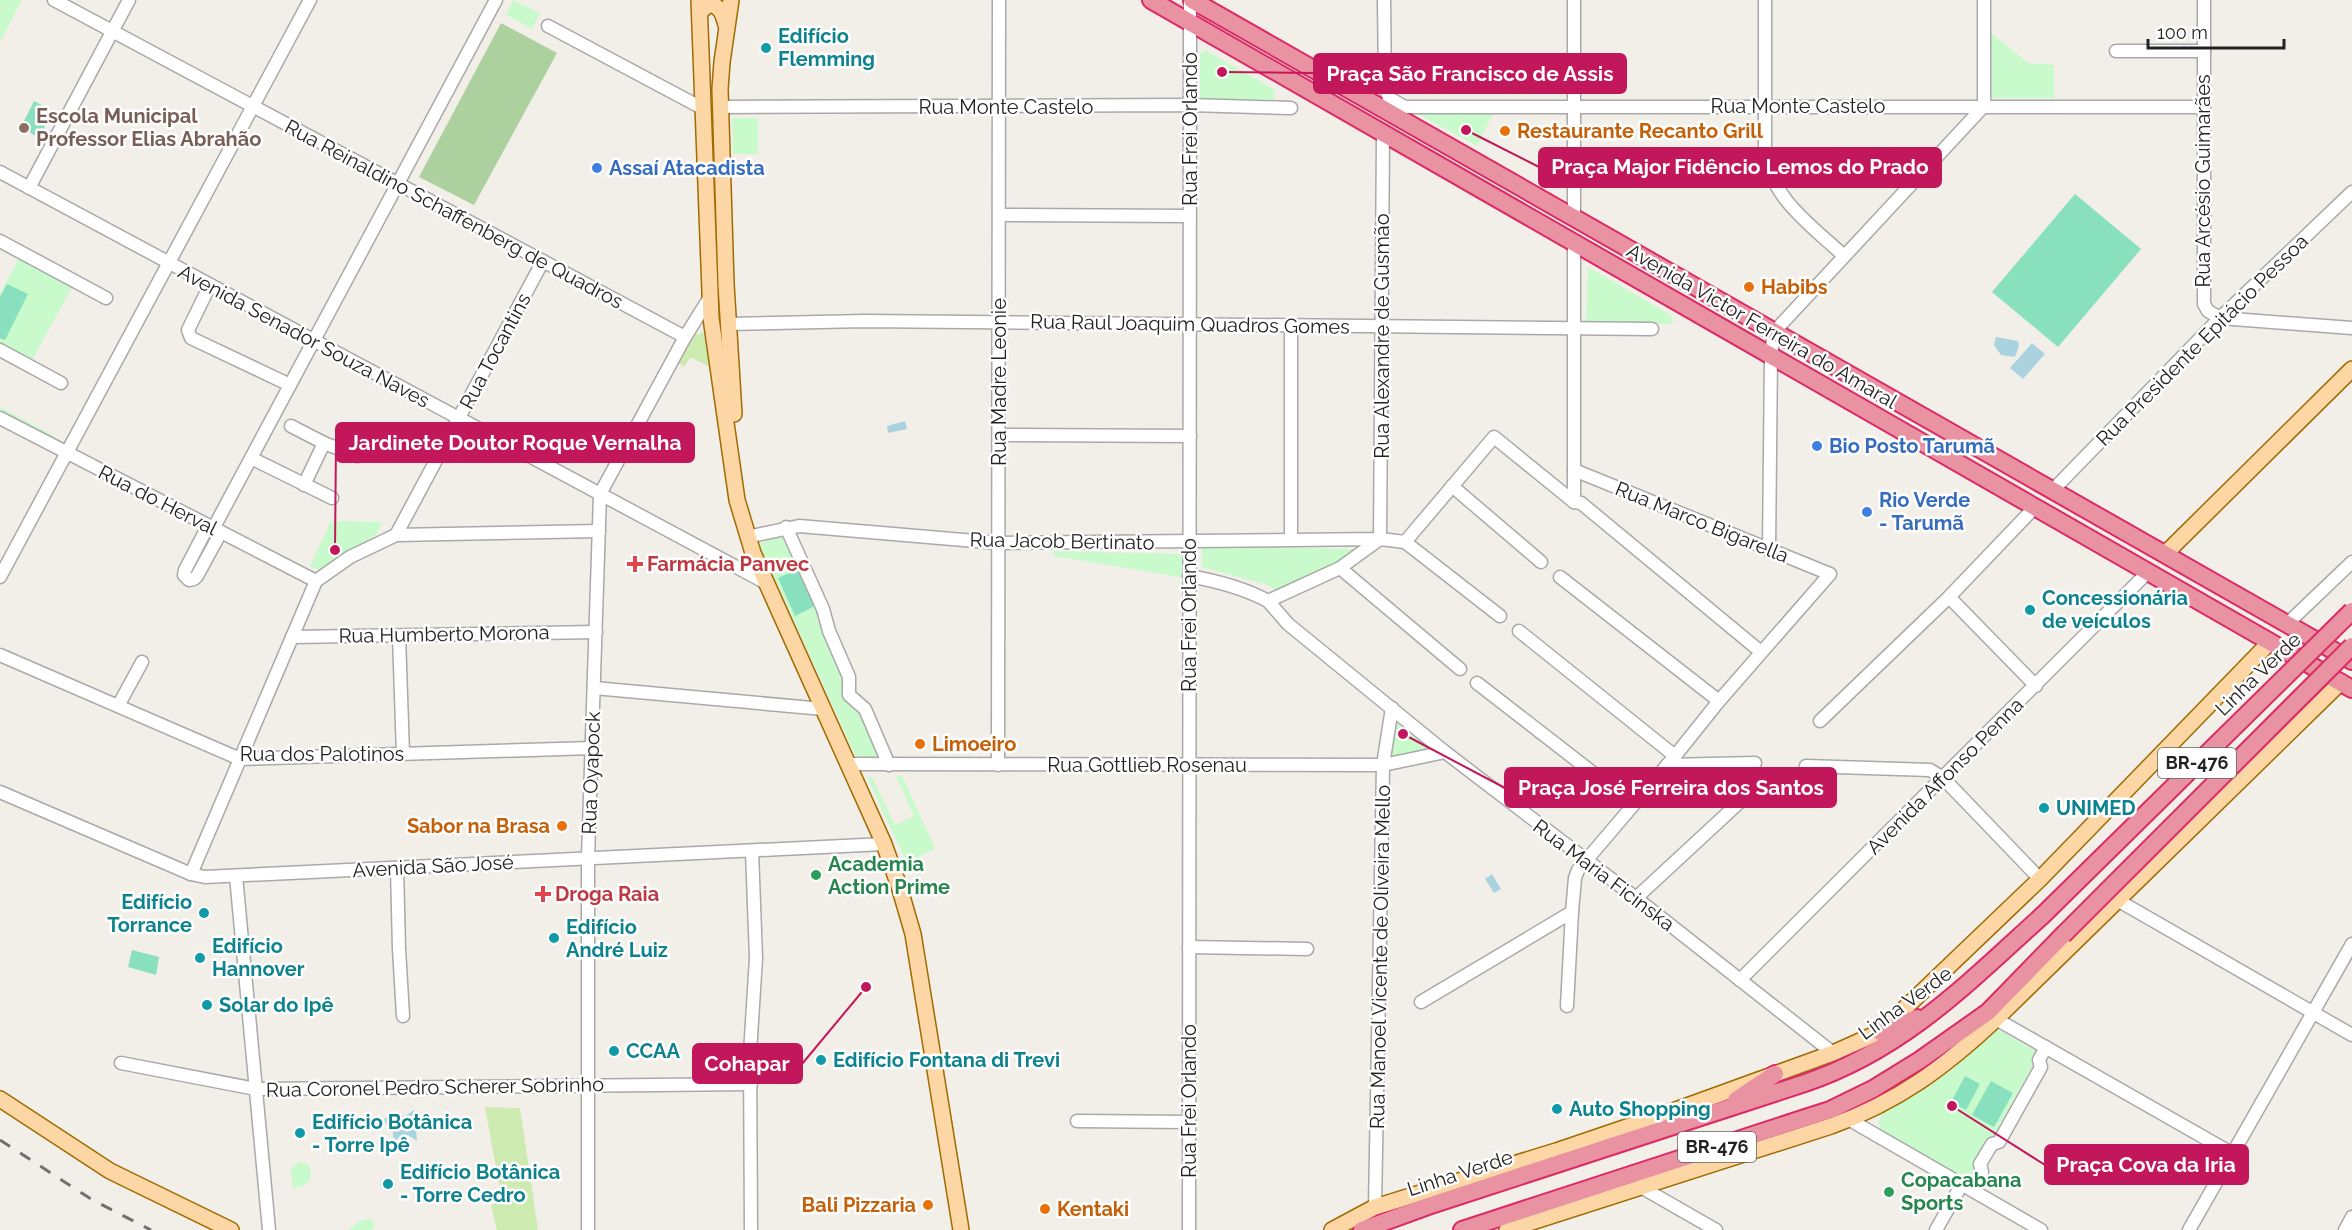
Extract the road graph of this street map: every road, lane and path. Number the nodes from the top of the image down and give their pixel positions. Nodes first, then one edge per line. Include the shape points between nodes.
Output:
1 (54, 0) edge
2 (129, 0) edge
3 (310, 0) edge
4 (496, 0) edge
5 (731, 0) edge
6 (999, 0) edge
7 (1151, 0) edge
8 (1191, 0) edge
9 (1384, 0) edge
10 (1574, 0) edge
11 (1765, 0) edge
12 (1984, 0) edge
13 (2204, 0) edge
14 (700, 6) edge
15 (1190, 23) junction
16 (548, 26) dead end
17 (727, 27) junction
18 (112, 31) junction
19 (2116, 51) dead end
20 (2204, 51) junction
21 (1190, 105) junction
22 (1574, 105) junction
23 (253, 106) junction
24 (1765, 106) junction
25 (1984, 106) junction
26 (720, 107) junction
27 (999, 107) junction
28 (2203, 107) junction
29 (702, 108) junction
30 (1291, 108) dead end
31 (1383, 133) junction
32 (0, 172) edge
33 (398, 184) junction
34 (29, 188) junction
35 (2352, 192) edge
36 (999, 215) junction
37 (1190, 216) junction
38 (1574, 218) junction
39 (0, 241) edge
40 (1574, 243) junction
41 (1844, 256) junction
42 (543, 261) junction
43 (169, 263) junction
44 (210, 285) junction
45 (710, 297) junction
46 (105, 298) dead end
47 (2220, 318) junction
48 (999, 322) junction
49 (729, 324) junction
50 (1190, 326) junction
51 (1291, 326) junction
52 (1382, 326) junction
53 (1574, 328) junction
54 (2352, 328) edge
55 (1652, 329) dead end
56 (1774, 332) junction
57 (685, 337) junction
58 (314, 340) junction
59 (0, 350) edge
60 (1771, 356) junction
61 (2352, 369) edge
62 (61, 383) dead end
63 (290, 385) junction
64 (0, 418) edge
65 (459, 418) junction
66 (291, 426) dead end
67 (999, 435) junction
68 (1190, 436) junction
69 (324, 442) junction
70 (66, 454) junction
71 (357, 456) dead end
72 (251, 458) junction
73 (732, 465) junction
74 (1574, 470) junction
75 (304, 485) junction
76 (1452, 486) junction
77 (2053, 490) junction
78 (600, 494) junction
79 (332, 498) dead end
80 (1574, 502) junction
81 (2035, 507) junction
82 (786, 527) junction
83 (214, 529) junction
84 (599, 531) junction
85 (396, 535) junction
86 (747, 537) junction
87 (1291, 539) junction
88 (1380, 539) junction
89 (1190, 542) junction
90 (1405, 542) junction
91 (999, 543) junction
92 (1769, 551) junction
93 (2165, 554) junction
94 (1541, 562) dead end
95 (2352, 562) edge
96 (1340, 568) junction
97 (2148, 572) junction
98 (1190, 576) junction
99 (0, 577) edge
100 (1560, 577) dead end
101 (316, 581) junction
102 (768, 584) junction
103 (1949, 597) junction
104 (1268, 601) junction
105 (2352, 612) edge
106 (1500, 616) dead end
107 (2287, 624) junction
108 (596, 632) junction
109 (1519, 632) dead end
110 (399, 636) junction
111 (292, 637) junction
112 (2270, 642) junction
113 (2352, 646) edge
114 (1761, 652) junction
115 (0, 655) edge
116 (2352, 661) edge
117 (142, 662) dead end
118 (1460, 669) dead end
119 (1477, 683) dead end
120 (2036, 686) junction
121 (2346, 686) edge
122 (594, 688) junction
123 (1719, 700) junction
124 (118, 706) junction
125 (1392, 708) junction
126 (823, 709) junction
127 (1820, 721) dead end
128 (592, 748) junction
129 (1445, 752) junction
130 (403, 754) junction
131 (240, 759) junction
132 (1671, 761) junction
133 (1755, 763) dead end
134 (848, 764) junction
135 (889, 765) junction
136 (998, 765) junction
137 (1189, 765) junction
138 (1383, 765) junction
139 (1806, 766) dead end
140 (1943, 778) junction
141 (1758, 785) dead end
142 (0, 792) edge
143 (1633, 804) junction
144 (884, 844) junction
145 (752, 851) junction
146 (588, 858) junction
147 (1586, 861) junction
148 (398, 868) junction
149 (190, 874) junction
150 (236, 876) junction
151 (2040, 879) junction
152 (1636, 898) junction
153 (2119, 901) junction
154 (1572, 912) junction
155 (2352, 944) edge
156 (1189, 947) junction
157 (1307, 949) dead end
158 (1740, 980) junction
159 (1421, 1002) dead end
160 (1566, 1006) dead end
161 (1937, 1010) junction
162 (2313, 1013) junction
163 (403, 1016) dead end
164 (1996, 1019) junction
165 (1880, 1032) junction
166 (2352, 1035) edge
167 (2046, 1047) junction
168 (1833, 1053) junction
169 (121, 1063) dead end
170 (1775, 1074) junction
171 (751, 1084) junction
172 (588, 1086) junction
173 (256, 1089) junction
174 (0, 1099) edge
175 (1718, 1112) junction
176 (1077, 1120) dead end
177 (1850, 1120) junction
178 (1189, 1122) junction
179 (2232, 1154) junction
180 (1641, 1187) junction
181 (1967, 1187) junction
182 (1375, 1207) junction
183 (2352, 1217) edge
184 (231, 1230) edge
185 (269, 1230) edge
186 (588, 1230) edge
187 (751, 1230) edge
188 (961, 1230) edge
189 (1189, 1230) edge
190 (1332, 1230) edge
191 (1362, 1230) edge
192 (1461, 1230) edge
193 (1507, 1230) edge
194 (1716, 1230) edge
195 (1936, 1230) edge
196 (2041, 1230) edge
197 (2190, 1230) edge
198 (2345, 1230) edge

1 - 18 street, Rua Reinaldino Schaffenberg de Quadros
2 - 18 street
3 - 23 street
4 - 33 street
5 - 17 main road
6 - 27 street, Rua Madre Leonie
7 - 15 highway, Avenida Victor Ferreira do Amaral
8 - 15 street, Rua Frei Orlando
8 - 38 highway, Avenida Victor Ferreira do Amaral
9 - 22 street, Rua Monte Castelo via 1385,87 1394,102 1411,107
10 - 22 street
11 - 24 street
12 - 25 street
13 - 20 street, Rua Arcésio Guimarães
14 - 17 main road via 715,5
14 - 29 main road
15 - 21 street, Rua Frei Orlando
15 - 31 highway, Avenida Victor Ferreira do Amaral
16 - 29 street
17 - 26 main road
18 - 23 street, Rua Reinaldino Schaffenberg de Quadros
18 - 34 street
19 - 20 street
20 - 28 street, Rua Arcésio Guimarães
21 - 27 street, Rua Monte Castelo
21 - 30 street, Rua Monte Castelo
21 - 37 street, Rua Frei Orlando
22 - 24 street, Rua Monte Castelo
22 - 38 street
23 - 33 street, Rua Reinaldino Schaffenberg de Quadros
23 - 43 street
24 - 25 street, Rua Monte Castelo
24 - 41 street via 1766,163 1776,187
25 - 28 street, Rua Monte Castelo
25 - 41 street
26 - 27 street, Rua Monte Castelo
26 - 49 main road
27 - 36 street, Rua Madre Leonie
28 - 47 street, Rua Arcésio Guimarães via 2203,298 2208,311
29 - 45 main road
31 - 40 highway, Avenida Victor Ferreira do Amaral
31 - 52 street, Rua Alexandre de Gusmão
32 - 34 street, Avenida Senador Souza Naves
33 - 42 street, Rua Reinaldino Schaffenberg de Quadros
33 - 58 street
34 - 43 street, Avenida Senador Souza Naves
35 - 47 street, Rua Presidente Epitácio Pessoa
36 - 37 street
36 - 48 street, Rua Madre Leonie
37 - 50 street, Rua Frei Orlando
38 - 56 highway, Avenida Victor Ferreira do Amaral
39 - 46 street
40 - 53 street
40 - 60 highway, Avenida Victor Ferreira do Amaral
41 - 56 street
42 - 57 street, Rua Reinaldino Schaffenberg de Quadros
42 - 65 street, Rua Tocantins
43 - 44 street, Avenida Senador Souza Naves
43 - 70 street
44 - 58 street, Avenida Senador Souza Naves
44 - 63 street via 188,330 190,338
45 - 57 street
45 - 73 main road
47 - 54 street
47 - 77 street, Rua Presidente Epitácio Pessoa
48 - 49 street, Rua Raul Joaquim Quadros Gomes
48 - 50 street, Rua Raul Joaquim Quadros Gomes
48 - 67 street, Rua Madre Leonie
49 - 73 main road via 735,424
50 - 51 street, Rua Raul Joaquim Quadros Gomes
50 - 68 street, Rua Frei Orlando
51 - 52 street, Rua Raul Joaquim Quadros Gomes
51 - 87 street
52 - 53 street, Rua Raul Joaquim Quadros Gomes
52 - 88 street, Rua Alexandre de Gusmão
53 - 55 street, Rua Raul Joaquim Quadros Gomes
53 - 74 street
56 - 60 street
56 - 77 highway, Avenida Victor Ferreira do Amaral
57 - 78 street, Rua Oyapock
58 - 63 street
58 - 65 street, Avenida Senador Souza Naves
59 - 62 street
60 - 81 highway, Avenida Victor Ferreira do Amaral
60 - 92 street
61 - 93 main road
63 - 72 street
64 - 70 street, Rua do Herval
65 - 78 street, Avenida Senador Souza Naves
65 - 85 street, Rua Tocantins
66 - 69 street
67 - 68 street
67 - 91 street, Rua Madre Leonie
68 - 89 street, Rua Frei Orlando
69 - 71 street
69 - 75 street
70 - 83 street, Rua do Herval
70 - 99 street
72 - 75 street
72 - 83 street
73 - 86 main road
74 - 80 street
74 - 92 street, Rua Marco Bigarella
75 - 79 street
76 - 80 street via 1494,437
76 - 90 street
76 - 94 street
77 - 93 highway, Avenida Victor Ferreira do Amaral
78 - 84 street, Rua Oyapock
78 - 102 street, Avenida Senador Souza Naves
80 - 114 street via 1581,503
81 - 97 highway, Avenida Victor Ferreira do Amaral
81 - 103 street
82 - 86 street, Rua Jacob Bertinato
82 - 91 street, Rua Jacob Bertinato
82 - 135 street via 849,678 849,695 865,709
83 - 101 street, Rua do Herval
84 - 85 street
84 - 108 street, Rua Oyapock
85 - 101 street via 350,557
86 - 102 main road
87 - 88 street, Rua Jacob Bertinato
87 - 89 street, Rua Jacob Bertinato
88 - 90 street, Rua Jacob Bertinato
88 - 96 street
89 - 91 street, Rua Jacob Bertinato
89 - 98 street, Rua Frei Orlando
90 - 106 street
91 - 136 street, Rua Madre Leonie
92 - 114 street, Rua Marco Bigarella via 1830,574
93 - 107 highway, Avenida Victor Ferreira do Amaral
95 - 107 street, Linha Verde
96 - 104 street
96 - 118 street
97 - 112 highway, Avenida Victor Ferreira do Amaral
97 - 120 street, Avenida Affonso Penna
98 - 104 street
98 - 137 street, Rua Frei Orlando
100 - 123 street
101 - 111 street
102 - 126 main road
103 - 120 street
103 - 127 street
104 - 125 street, Rua Maria Ficinska via 1288,624
105 - 161 highway, Linha Verde / BR-476, bridge via 2043,915
107 - 116 highway, Avenida Victor Ferreira do Amaral
108 - 110 street, Rua Humberto Morona
108 - 122 street, Rua Oyapock
109 - 132 street
110 - 111 street, Rua Humberto Morona
110 - 130 street
111 - 131 street
112 - 121 highway, Avenida Victor Ferreira do Amaral
112 - 151 main road, Linha Verde
113 - 192 highway, BR-476, bridge via 1988,1012 1898,1075 1830,1110
114 - 123 street
115 - 124 street, Rua dos Palotinos
117 - 124 street
119 - 143 street
120 - 140 street, Avenida Affonso Penna
121 - 153 main road
122 - 126 street
122 - 128 street, Rua Oyapock
123 - 132 street
124 - 131 street, Rua dos Palotinos
125 - 129 street, Rua Maria Ficinska
125 - 138 street, Rua Manoel Vicente de Oliveira Mello
126 - 134 main road
128 - 130 street, Rua dos Palotinos
128 - 146 street, Rua Oyapock
129 - 138 street, Rua Gottlieb Rosenau
129 - 147 street, Rua Maria Ficinska
130 - 131 street, Rua dos Palotinos
131 - 149 street
132 - 133 street
132 - 143 street
134 - 135 street, Rua Gottlieb Rosenau
134 - 144 main road
135 - 136 street, Rua Gottlieb Rosenau
136 - 137 street, Rua Gottlieb Rosenau
137 - 138 street, Rua Gottlieb Rosenau
137 - 156 street, Rua Frei Orlando
138 - 182 street, Rua Manoel Vicente de Oliveira Mello
139 - 140 street via 1920,769
140 - 151 street
140 - 158 street, Avenida Affonso Penna
141 - 152 street
142 - 149 street, Avenida São José
143 - 147 street
144 - 145 street, Avenida São José
144 - 188 main road via 914,942
145 - 146 street, Avenida São José
145 - 171 street via 756,958
146 - 148 street, Avenida São José
146 - 172 street, Rua Oyapock
147 - 152 street, Rua Maria Ficinska
147 - 154 street via 1575,878
148 - 150 street, Avenida São José
148 - 163 street
149 - 150 street, Avenida São José
150 - 173 street
151 - 165 main road, Linha Verde
152 - 158 street, Rua Maria Ficinska
153 - 162 street
153 - 164 main road
154 - 159 street
154 - 160 street
155 - 162 street
156 - 157 street
156 - 178 street, Rua Frei Orlando
158 - 168 street, Rua Maria Ficinska
161 - 165 highway
161 - 175 highway, Linha Verde / BR-476 via 1890,1044 1847,1067
162 - 166 street
162 - 179 street
164 - 167 street
164 - 177 main road via 1918,1084
165 - 168 main road, Linha Verde
167 - 179 street
167 - 181 street via 2039,1060 2041,1067 1999,1142 1992,1144 1980,1164 1982,1172
168 - 170 main road, Linha Verde
169 - 173 street, Rua Coronel Pedro Scherer Sobrinho
170 - 175 highway
170 - 182 main road, Linha Verde via 1556,1151
171 - 172 street, Rua Coronel Pedro Scherer Sobrinho
171 - 187 street
172 - 173 street, Rua Coronel Pedro Scherer Sobrinho
172 - 186 street, Rua Oyapock
173 - 185 street
174 - 184 main road via 110,1171
175 - 191 highway, Linha Verde / BR-476
176 - 178 street
177 - 180 main road
177 - 181 street
178 - 189 street, Rua Frei Orlando
179 - 197 street
180 - 193 main road
180 - 194 street
181 - 195 street
181 - 196 street
182 - 190 main road, Linha Verde
183 - 198 street

